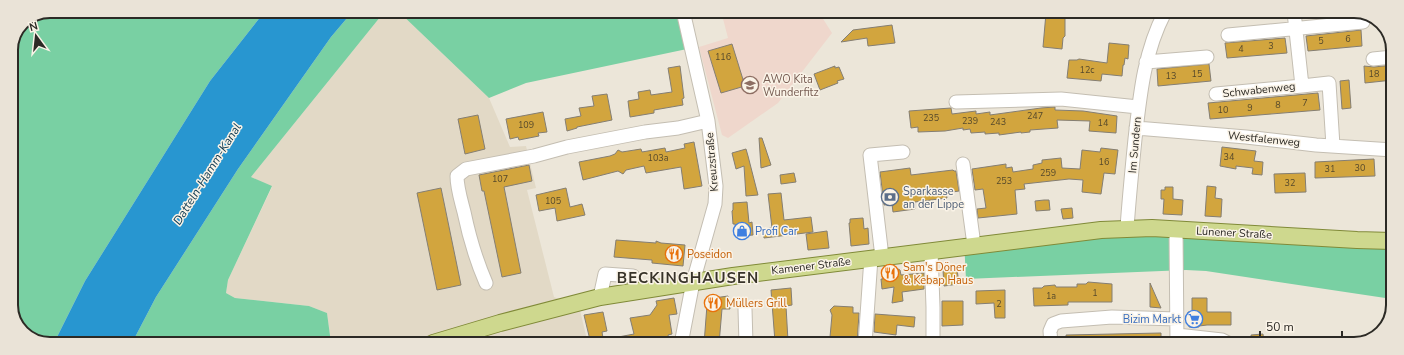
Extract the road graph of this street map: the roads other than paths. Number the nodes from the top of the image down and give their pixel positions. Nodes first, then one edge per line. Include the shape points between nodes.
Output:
1 (685, 18) edge
2 (1162, 18) edge
3 (1295, 18) edge
4 (1363, 22) dead end
5 (1296, 28) junction
6 (1228, 34) dead end
7 (1206, 57) dead end
8 (1386, 58) edge
9 (1373, 59) dead end
10 (1146, 62) junction
11 (1302, 86) junction
12 (1216, 94) dead end
13 (956, 102) dead end
14 (1138, 107) junction
15 (708, 121) junction
16 (1136, 128) junction
17 (1333, 146) junction
18 (1386, 150) edge
19 (903, 152) dead end
20 (963, 164) dead end
21 (1126, 228) junction
22 (1176, 230) junction
23 (1076, 233) joint
24 (1386, 241) edge
25 (974, 245) junction
26 (931, 251) junction
27 (876, 258) junction
28 (633, 276) dead end
29 (693, 282) junction
30 (486, 283) dead end
31 (600, 297) junction
32 (745, 308) dead end
33 (1177, 319) junction
34 (454, 337) edge
35 (682, 337) edge
36 (746, 337) edge
37 (866, 337) edge
38 (933, 337) edge
39 (1050, 337) edge
40 (1177, 337) edge

1 - 15 street, Kreuzstraße
2 - 10 street, Im Sundern via 1152,38
3 - 5 street, Schwabenweg
4 - 5 street
5 - 6 street
5 - 11 street, Schwabenweg
7 - 10 street
8 - 9 street
10 - 14 street, Im Sundern
11 - 12 street, Schwabenweg
11 - 17 street, Schwabenweg via 1329,84
13 - 14 street via 1060,99
14 - 16 street, Im Sundern
15 - 29 street, Kreuzstraße via 716,186 715,204
15 - 30 street, Kreuzstraße via 466,169 457,176 457,186 469,235
16 - 17 street, Westfalenweg
16 - 21 street, Im Sundern
17 - 18 street, Westfalenweg
19 - 27 street via 870,155
20 - 25 street
21 - 22 main road, Lünener Straße
21 - 23 main road, Lünener Straße
22 - 24 main road, Lünener Straße
22 - 33 street
23 - 25 main road, Kamener Straße
25 - 26 main road, Kamener Straße
26 - 27 main road, Kamener Straße
26 - 38 street
27 - 29 main road, Kamener Straße
27 - 37 street
28 - 31 street via 604,274
29 - 31 main road, Kamener Straße
29 - 35 street, Kreuzstraße
31 - 34 main road, Kamener Straße
32 - 36 street
33 - 39 street via 1112,318 1061,321 1053,324
33 - 40 street

